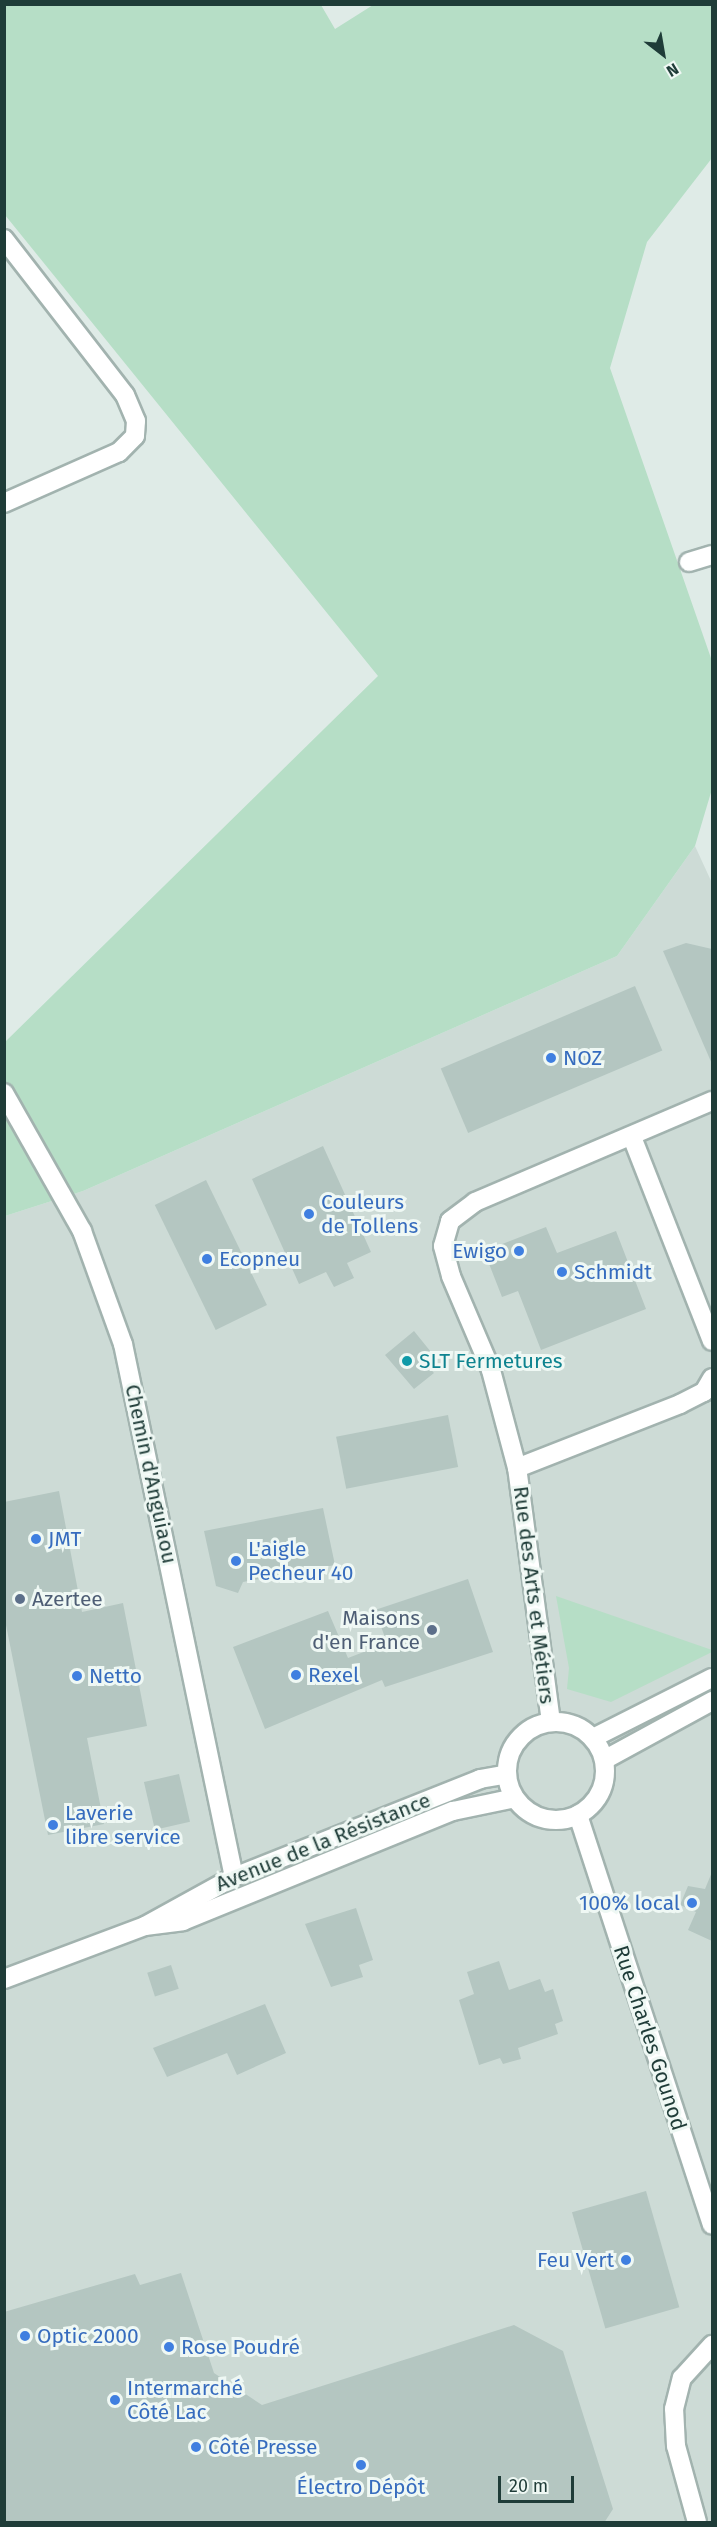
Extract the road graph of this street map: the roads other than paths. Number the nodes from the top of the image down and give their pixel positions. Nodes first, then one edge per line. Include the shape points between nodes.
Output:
1 (4, 239) edge
2 (4, 503) edge
3 (712, 555) edge
4 (689, 562) dead end
5 (4, 1093) edge
6 (712, 1101) edge
7 (632, 1137) junction
8 (712, 1341) edge
9 (712, 1378) edge
10 (518, 1468) junction
11 (712, 1678) edge
12 (712, 1701) edge
13 (551, 1722) junction
14 (593, 1738) junction
15 (604, 1760) junction
16 (507, 1774) junction
17 (515, 1798) junction
18 (578, 1815) junction
19 (234, 1877) junction
20 (145, 1926) junction
21 (4, 1979) edge
22 (712, 2225) edge
23 (712, 2345) edge
24 (697, 2523) edge

1 - 2 street via 125,394 136,421 135,436 119,452
3 - 4 street
5 - 19 street, Chemin d'Anguiaou via 82,1231 123,1344
6 - 7 street, Rue des Arts et Métiers
7 - 8 street
7 - 10 street, Rue des Arts et Métiers via 475,1202 450,1221 443,1246 451,1276 491,1370
9 - 10 street, Rue des Arts et Métiers via 704,1392 680,1404
10 - 13 street, Rue des Arts et Métiers
11 - 14 street
12 - 15 street
13 - 14 street via 574,1726
13 - 16 street via 524,1734 508,1759
14 - 15 street
15 - 18 street via 600,1792
16 - 17 street
16 - 19 street, Avenue de la Résistance via 480,1779
17 - 18 street via 550,1820
17 - 20 street, Avenue de la Résistance via 453,1811 183,1921
18 - 22 street, Rue Charles Gounod
19 - 20 street, Avenue de la Résistance via 172,1906
20 - 21 street, Avenue de la Résistance
23 - 24 street via 682,2378 674,2409 676,2446

